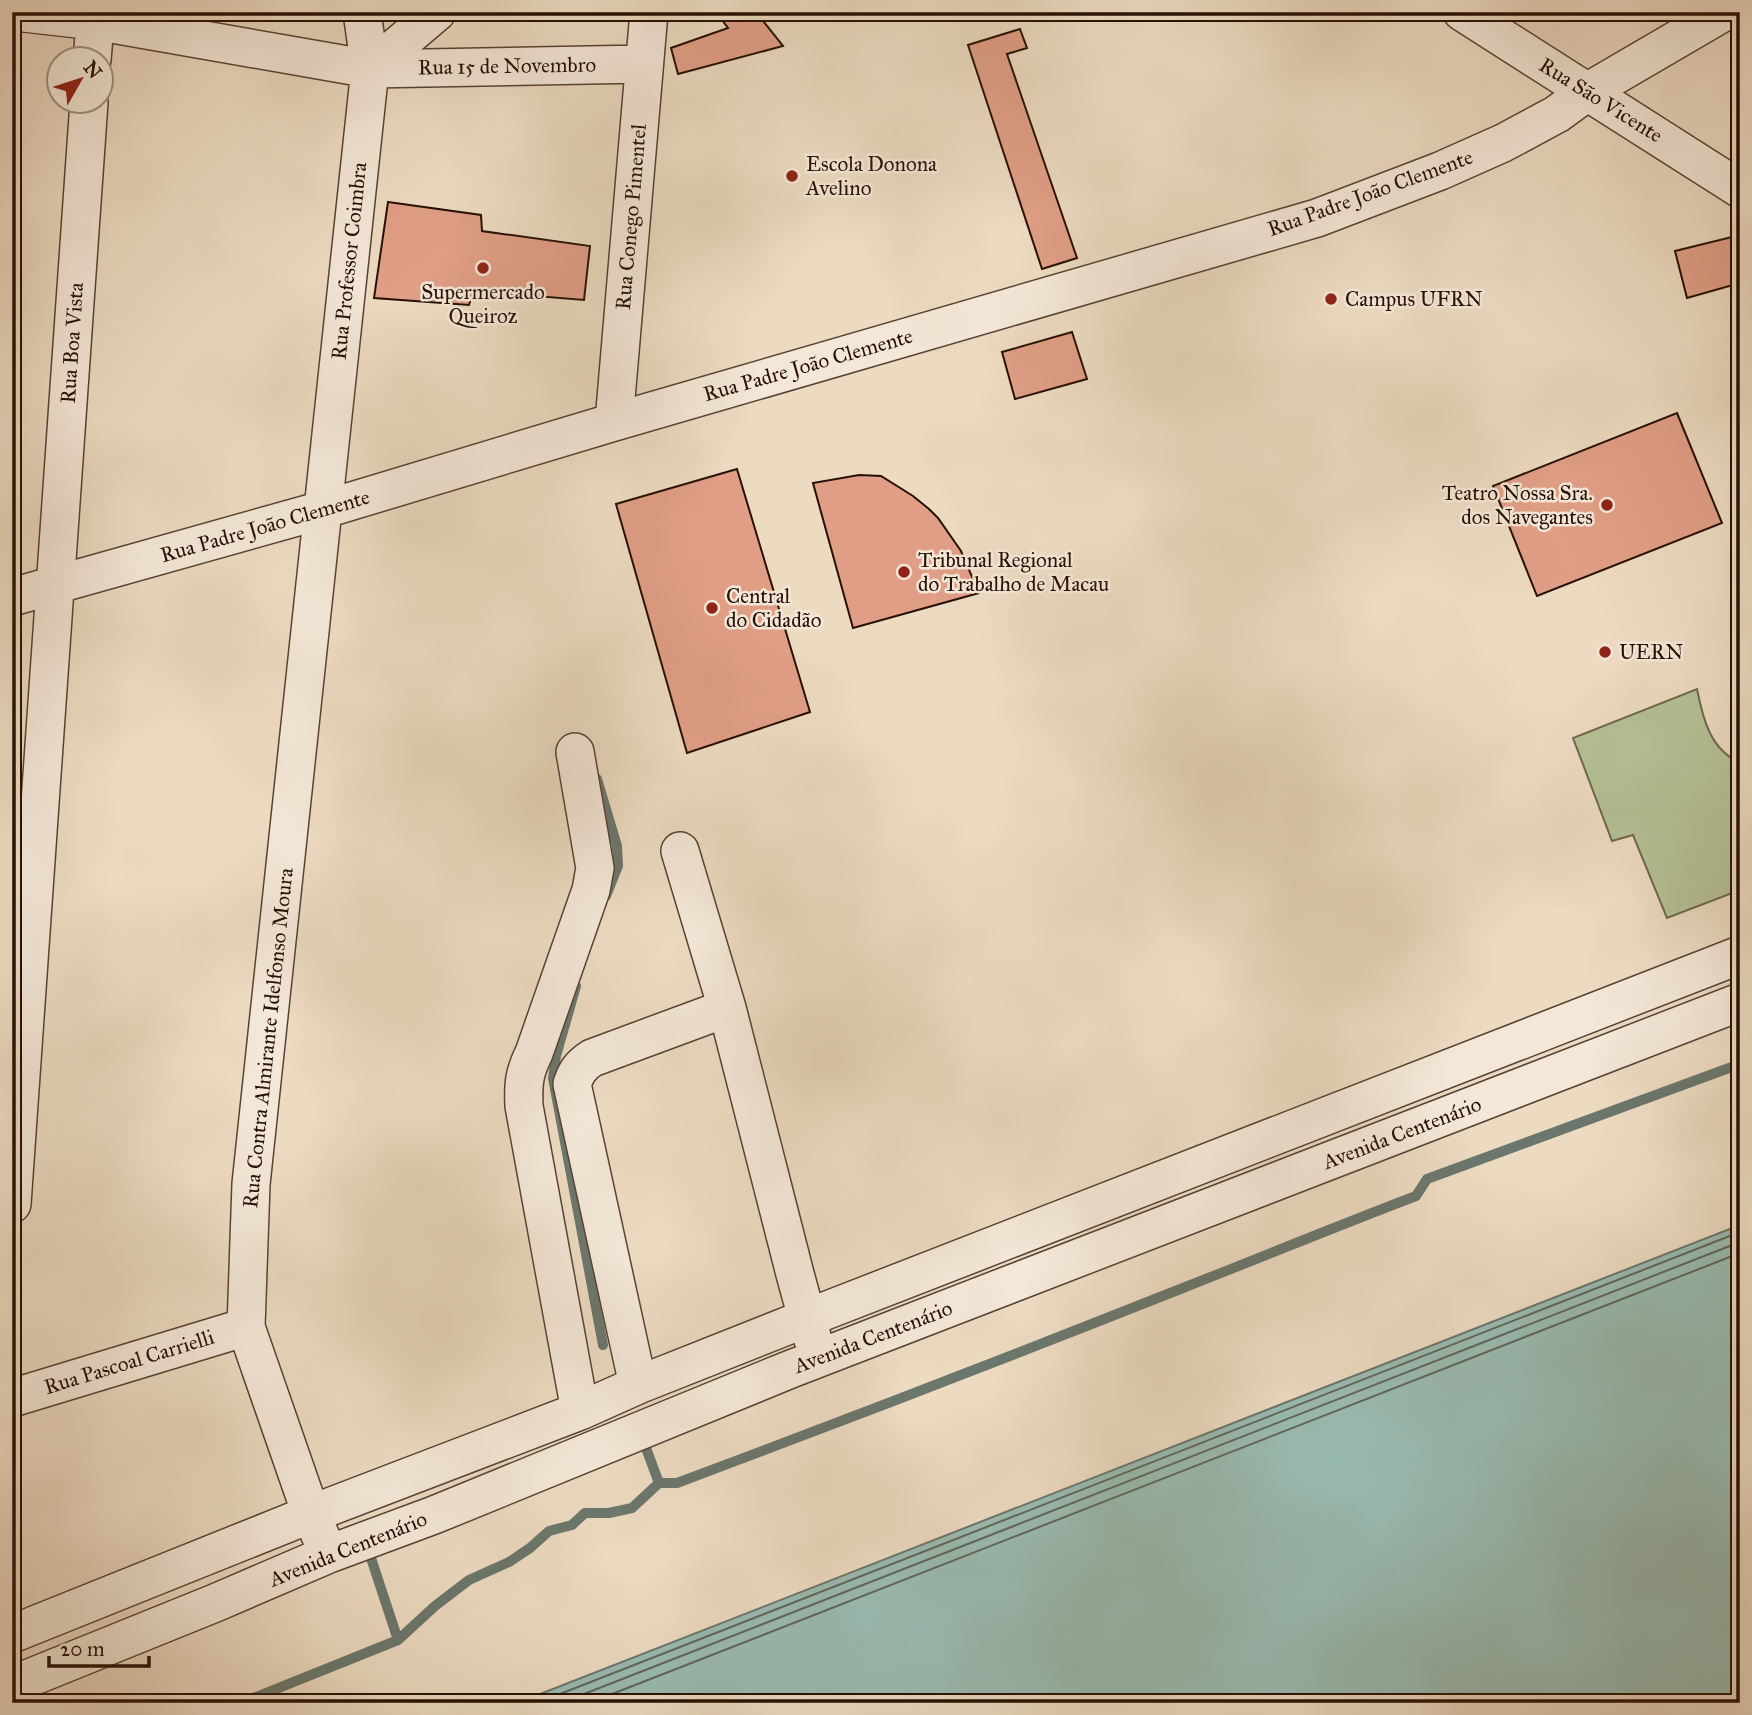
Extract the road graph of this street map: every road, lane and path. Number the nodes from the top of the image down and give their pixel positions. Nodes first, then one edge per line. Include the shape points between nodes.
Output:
1 (15, 12) edge
2 (362, 12) edge
3 (437, 12) edge
4 (649, 12) edge
5 (1462, 12) edge
6 (1724, 12) edge
7 (95, 17) edge
8 (93, 46) edge
9 (644, 64) junction
10 (370, 69) junction
11 (1587, 92) junction
12 (88, 116) edge
13 (1740, 189) edge
14 (614, 422) junction
15 (322, 510) junction
16 (55, 585) junction
17 (12, 597) edge
18 (575, 752) dead end
19 (680, 851) dead end
20 (1740, 955) edge
21 (1740, 1002) edge
22 (727, 1008) junction
23 (12, 1204) edge
24 (807, 1318) junction
25 (246, 1326) junction
26 (819, 1359) junction
27 (638, 1385) junction
28 (12, 1398) edge
29 (580, 1411) junction
30 (311, 1514) junction
31 (329, 1554) junction
32 (12, 1634) edge
33 (12, 1685) edge

1 - 7 street, Rua 15 de Novembro
2 - 10 street, Rua Professor Coimbra
3 - 10 street
4 - 9 street, Rua Conego Pimentel
5 - 11 street, Rua São Vicente
6 - 11 street, Rua Padre João Clemente
7 - 8 street
7 - 10 street, Rua 15 de Novembro
9 - 10 street, Rua 15 de Novembro
9 - 14 street, Rua Conego Pimentel
10 - 15 street, Rua Professor Coimbra
11 - 13 street, Rua São Vicente
11 - 14 street, Rua Padre João Clemente via 1503,143 1317,218
12 - 16 street, Rua Boa Vista
14 - 15 street, Rua Padre João Clemente
15 - 16 street, Rua Padre João Clemente
15 - 25 street, Rua Contra Almirante Idelfonso Moura via 251,1184
16 - 17 street, Rua Padre João Clemente
16 - 23 street, Rua Boa Vista
18 - 29 street via 595,868 523,1085
19 - 22 street
20 - 24 street, Avenida Centenário
21 - 26 street, Avenida Centenário
22 - 24 street
22 - 27 street via 592,1058 575,1074 572,1084
24 - 26 street
24 - 27 street, Avenida Centenário
25 - 28 street, Rua Pascoal Carrielli
25 - 30 street, Rua Contra Almirante Idelfonso Moura
26 - 31 street, Avenida Centenário
27 - 29 street, Avenida Centenário
29 - 30 street, Avenida Centenário
30 - 31 street, Rua Contra Almirante Idelfonso Moura
30 - 32 street, Avenida Centenário
31 - 33 street, Avenida Centenário

